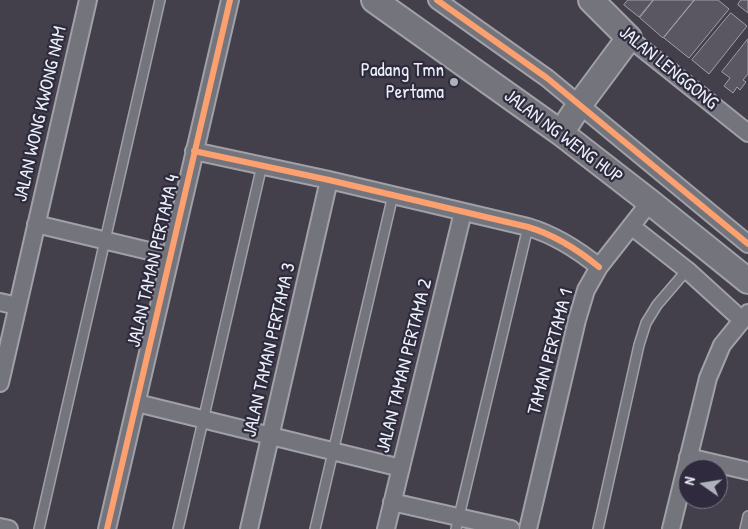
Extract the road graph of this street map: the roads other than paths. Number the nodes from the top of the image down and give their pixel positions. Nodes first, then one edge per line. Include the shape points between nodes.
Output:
1 (88, 0) edge
2 (160, 0) edge
3 (230, 0) edge
4 (374, 0) edge
5 (437, 0) edge
6 (591, 0) edge
7 (629, 38) junction
8 (580, 104) junction
9 (561, 133) junction
10 (748, 133) edge
11 (194, 151) junction
12 (262, 165) junction
13 (329, 180) junction
14 (393, 195) junction
15 (650, 202) junction
16 (463, 212) junction
17 (36, 224) junction
18 (528, 226) junction
19 (631, 226) junction
20 (104, 241) junction
21 (748, 244) edge
22 (170, 256) junction
23 (599, 267) junction
24 (687, 270) junction
25 (748, 281) edge
26 (0, 302) edge
27 (17, 306) junction
28 (745, 316) edge
29 (0, 383) edge
30 (137, 403) junction
31 (203, 418) junction
32 (271, 436) junction
33 (332, 450) junction
34 (688, 456) junction
35 (401, 468) junction
36 (748, 471) edge
37 (392, 502) junction
38 (748, 516) edge
39 (458, 523) edge
40 (0, 527) edge
41 (9, 529) edge
42 (39, 529) edge
43 (107, 529) edge
44 (178, 529) edge
45 (249, 529) edge
46 (315, 529) edge
47 (386, 529) edge
48 (511, 529) edge
49 (528, 529) edge
50 (598, 529) edge
51 (671, 529) edge
52 (745, 529) edge

1 - 17 street, JALAN WONG KWONG NAM
2 - 20 lane
3 - 11 street, JALAN TAMAN PERTAMA 4
4 - 9 main road, JALAN NG WENG HUP
5 - 8 street
6 - 7 main road, JALAN LENGGONG
7 - 8 main road
7 - 10 street, JALAN LENGGONG
8 - 9 main road
8 - 21 street
9 - 15 main road, JALAN NG WENG HUP
11 - 12 street
11 - 22 street, JALAN TAMAN PERTAMA 4
12 - 13 street
12 - 31 lane
13 - 14 street
13 - 32 street, JALAN TAMAN PERTAMA 3
14 - 16 street
14 - 33 lane
15 - 19 street, TAMAN PERTAMA 1
15 - 25 main road, JALAN NG WENG HUP
16 - 18 street
16 - 35 street, JALAN TAMAN PERTAMA 2
17 - 20 street
17 - 27 street, JALAN WONG KWONG NAM
18 - 23 street via 565,242
18 - 39 lane
19 - 23 street, TAMAN PERTAMA 1
19 - 24 street
20 - 22 street
20 - 42 lane
22 - 30 street, JALAN TAMAN PERTAMA 4
23 - 49 street, TAMAN PERTAMA 1 via 586,290 577,320
24 - 28 street
24 - 50 lane via 646,324
26 - 27 street
27 - 29 street, JALAN WONG KWONG NAM
28 - 34 street via 722,345 708,378
30 - 31 street
30 - 43 street, JALAN TAMAN PERTAMA 4
31 - 32 street
31 - 44 lane
32 - 33 street
32 - 45 street, JALAN TAMAN PERTAMA 3
33 - 35 street
33 - 46 lane
34 - 36 street
34 - 51 street
35 - 37 street, JALAN TAMAN PERTAMA 2
37 - 39 street
37 - 47 street, JALAN TAMAN PERTAMA 2
38 - 52 lane
39 - 48 street
40 - 41 street

